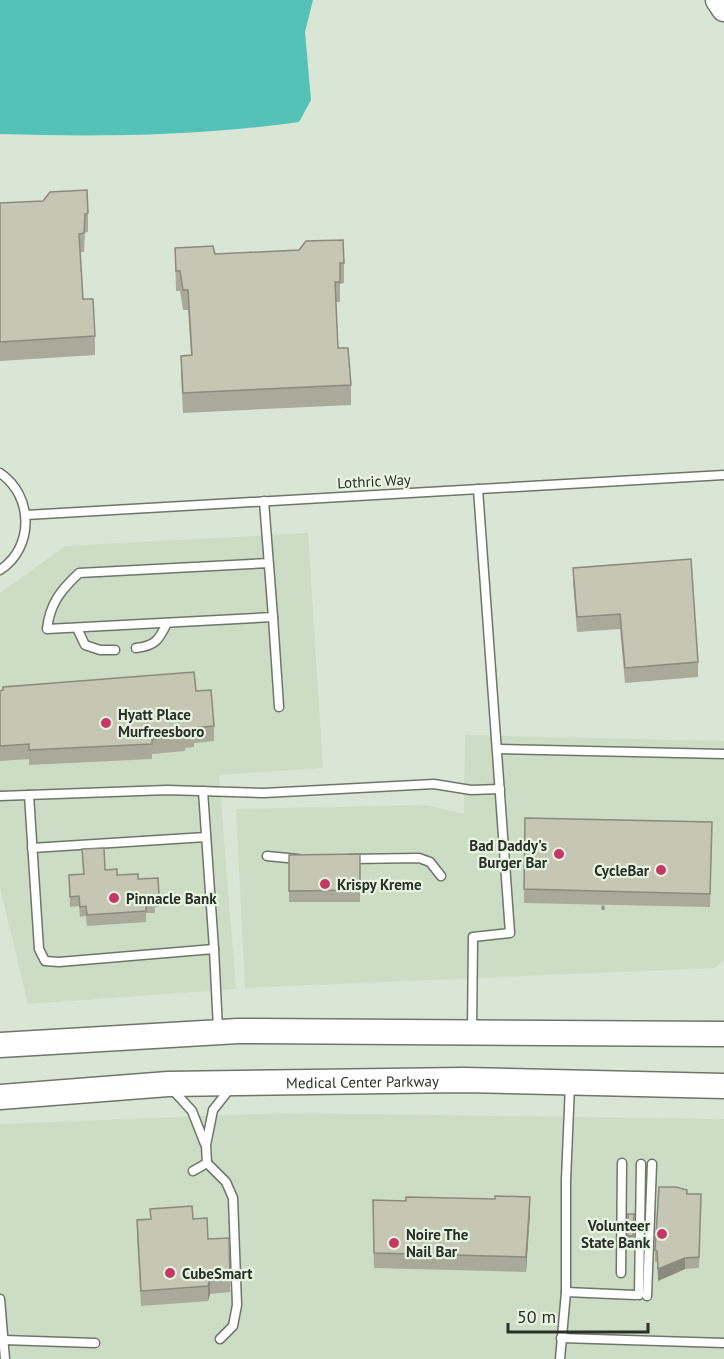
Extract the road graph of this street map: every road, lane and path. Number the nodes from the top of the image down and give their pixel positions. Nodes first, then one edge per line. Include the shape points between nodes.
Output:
1 (718, 0) edge
2 (724, 9) edge
3 (0, 473) edge
4 (724, 475) edge
5 (478, 489) junction
6 (264, 501) junction
7 (26, 515) junction
8 (269, 563) junction
9 (0, 570) edge
10 (273, 617) junction
11 (167, 622) junction
12 (77, 628) junction
13 (136, 648) dead end
14 (115, 650) dead end
15 (279, 707) dead end
16 (498, 749) junction
17 (724, 754) edge
18 (500, 789) junction
19 (203, 791) junction
20 (29, 795) junction
21 (0, 796) edge
22 (206, 837) junction
23 (32, 848) junction
24 (267, 856) dead end
25 (305, 859) edge
26 (340, 859) edge
27 (441, 876) dead end
28 (603, 898) edge
29 (603, 910) dead end
30 (214, 949) junction
31 (472, 1031) junction
32 (218, 1032) junction
33 (724, 1034) edge
34 (0, 1045) edge
35 (570, 1083) junction
36 (168, 1084) junction
37 (234, 1084) junction
38 (724, 1086) edge
39 (0, 1097) edge
40 (206, 1145) junction
41 (207, 1163) junction
42 (622, 1163) dead end
43 (641, 1164) dead end
44 (652, 1164) dead end
45 (193, 1171) dead end
46 (621, 1273) dead end
47 (566, 1292) junction
48 (640, 1295) junction
49 (0, 1299) edge
50 (561, 1338) junction
51 (220, 1339) dead end
52 (3, 1340) junction
53 (95, 1343) dead end
54 (724, 1343) edge
55 (5, 1359) edge
56 (560, 1359) edge

1 - 2 main road
3 - 7 lane via 20,495
4 - 5 lane, Lothric Way
5 - 6 lane, Lothric Way
5 - 16 lane
6 - 7 lane, Lothric Way
6 - 8 lane
7 - 9 lane via 18,551
8 - 10 lane
8 - 12 lane via 79,573 56,595 47,629
10 - 11 lane
10 - 15 lane
11 - 12 lane
11 - 13 lane via 160,639 151,647
12 - 14 lane via 85,645 100,651
16 - 17 lane
16 - 18 lane
18 - 19 lane via 471,790 434,784 264,793
18 - 31 lane via 510,933 473,937
19 - 20 lane
19 - 22 lane
20 - 21 lane
20 - 23 lane
22 - 23 lane
22 - 30 lane
23 - 30 lane via 39,949 45,961
24 - 25 lane
26 - 27 lane via 420,858 430,862
28 - 29 path
30 - 32 lane
31 - 32 main road
31 - 33 main road
32 - 34 main road
35 - 37 main road, Medical Center Parkway via 464,1080
35 - 38 main road, Medical Center Parkway
35 - 47 lane
36 - 37 main road, Medical Center Parkway
36 - 39 main road, Medical Center Parkway
36 - 40 lane via 192,1111
37 - 40 lane via 213,1110
40 - 41 lane
41 - 45 lane
41 - 51 lane via 226,1182 233,1198 237,1305 233,1326
42 - 46 lane
43 - 48 lane
44 - 48 lane
47 - 48 lane
47 - 50 lane
49 - 52 lane
50 - 54 lane
50 - 56 lane
52 - 53 lane
52 - 55 lane

